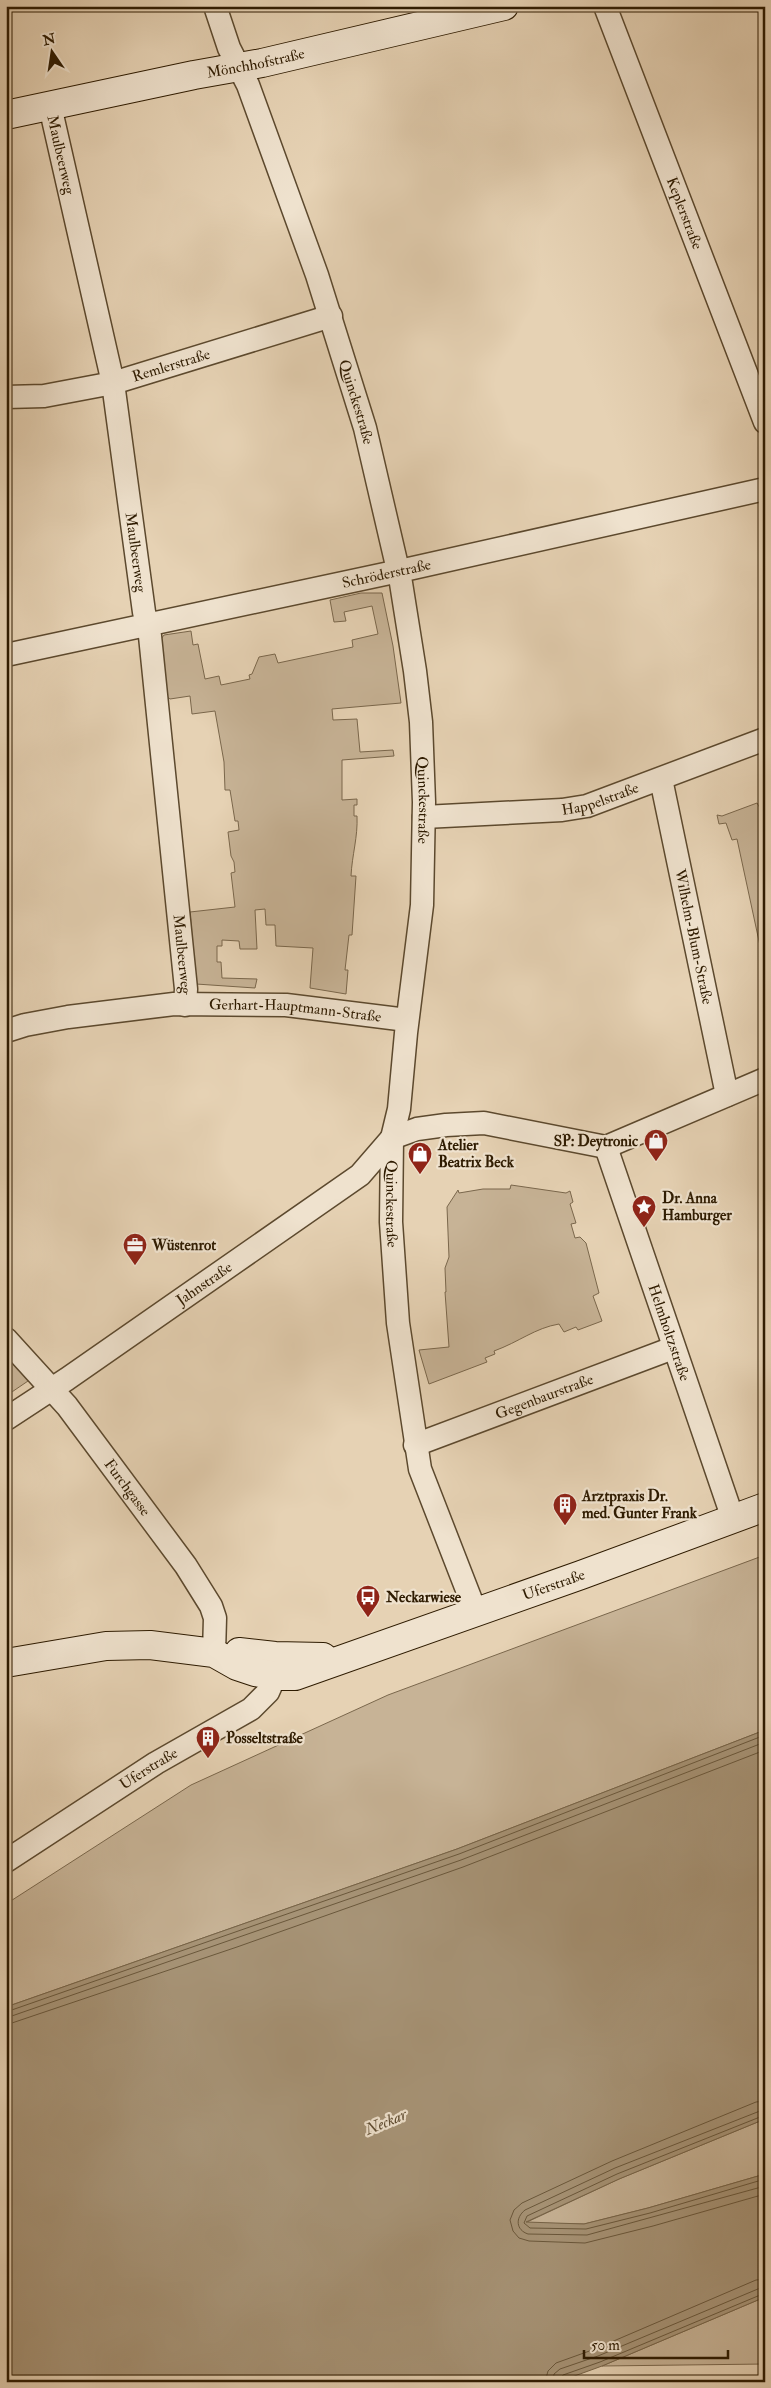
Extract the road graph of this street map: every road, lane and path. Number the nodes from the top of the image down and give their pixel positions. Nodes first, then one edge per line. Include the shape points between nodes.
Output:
1 (216, 6) edge
2 (504, 6) edge
3 (605, 6) edge
4 (238, 67) junction
5 (50, 106) junction
6 (6, 115) edge
7 (331, 316) junction
8 (114, 383) junction
9 (6, 397) edge
10 (765, 422) edge
11 (765, 490) edge
12 (398, 571) junction
13 (148, 624) junction
14 (6, 655) edge
15 (765, 739) edge
16 (660, 779) junction
17 (424, 817) junction
18 (185, 1004) junction
19 (407, 1020) junction
20 (6, 1031) edge
21 (765, 1080) edge
22 (727, 1095) junction
23 (392, 1138) junction
24 (606, 1147) junction
25 (6, 1339) edge
26 (673, 1348) junction
27 (52, 1389) junction
28 (6, 1418) edge
29 (416, 1445) junction
30 (765, 1507) edge
31 (733, 1519) junction
32 (476, 1613) junction
33 (214, 1653) junction
34 (342, 1658) junction
35 (6, 1663) edge
36 (276, 1676) junction
37 (6, 1861) edge

1 - 4 street, Quinckestraße
2 - 4 street, Mönchhofstraße
3 - 10 street, Keplerstraße
4 - 5 street, Mönchhofstraße
4 - 7 street, Quinckestraße via 248,85
5 - 6 street, Mönchhofstraße
5 - 8 street, Maulbeerweg
7 - 8 street, Remlerstraße
7 - 12 street, Quinckestraße via 365,428
8 - 9 street, Remlerstraße via 44,396
8 - 13 street, Maulbeerweg
11 - 12 street, Schröderstraße
12 - 13 street, Schröderstraße
12 - 17 street, Quinckestraße via 421,722
13 - 14 street, Schröderstraße
13 - 18 street, Maulbeerweg
15 - 16 street, Happelstraße
16 - 17 street, Happelstraße via 587,806
16 - 22 street, Wilhelm-Blum-Straße
17 - 19 street, Quinckestraße via 422,905
18 - 19 street, Gerhart-Hauptmann-Straße via 286,1005
18 - 20 street, Gerhart-Hauptmann-Straße via 68,1017
19 - 23 street, Quinckestraße via 399,1109
21 - 22 street
22 - 24 street
23 - 24 street via 417,1129 484,1123
23 - 27 street, Jahnstraße via 360,1175
23 - 29 street, Quinckestraße via 391,1222 397,1313
24 - 26 street, Helmholtzstraße
25 - 27 street, Furchgasse
26 - 29 street, Gegenbaurstraße
26 - 31 street, Helmholtzstraße
27 - 28 street, Jahnstraße
27 - 33 street, Furchgasse via 143,1505 206,1595 214,1618
29 - 32 street, Quinckestraße via 420,1471
30 - 31 street, Uferstraße
31 - 32 street, Uferstraße
32 - 34 street, Uferstraße
33 - 34 street, Uferstraße
33 - 35 street via 172,1646 106,1646
33 - 36 street via 236,1666
34 - 36 street, Uferstraße via 295,1676
36 - 37 street, Uferstraße via 268,1692 251,1709 156,1763

